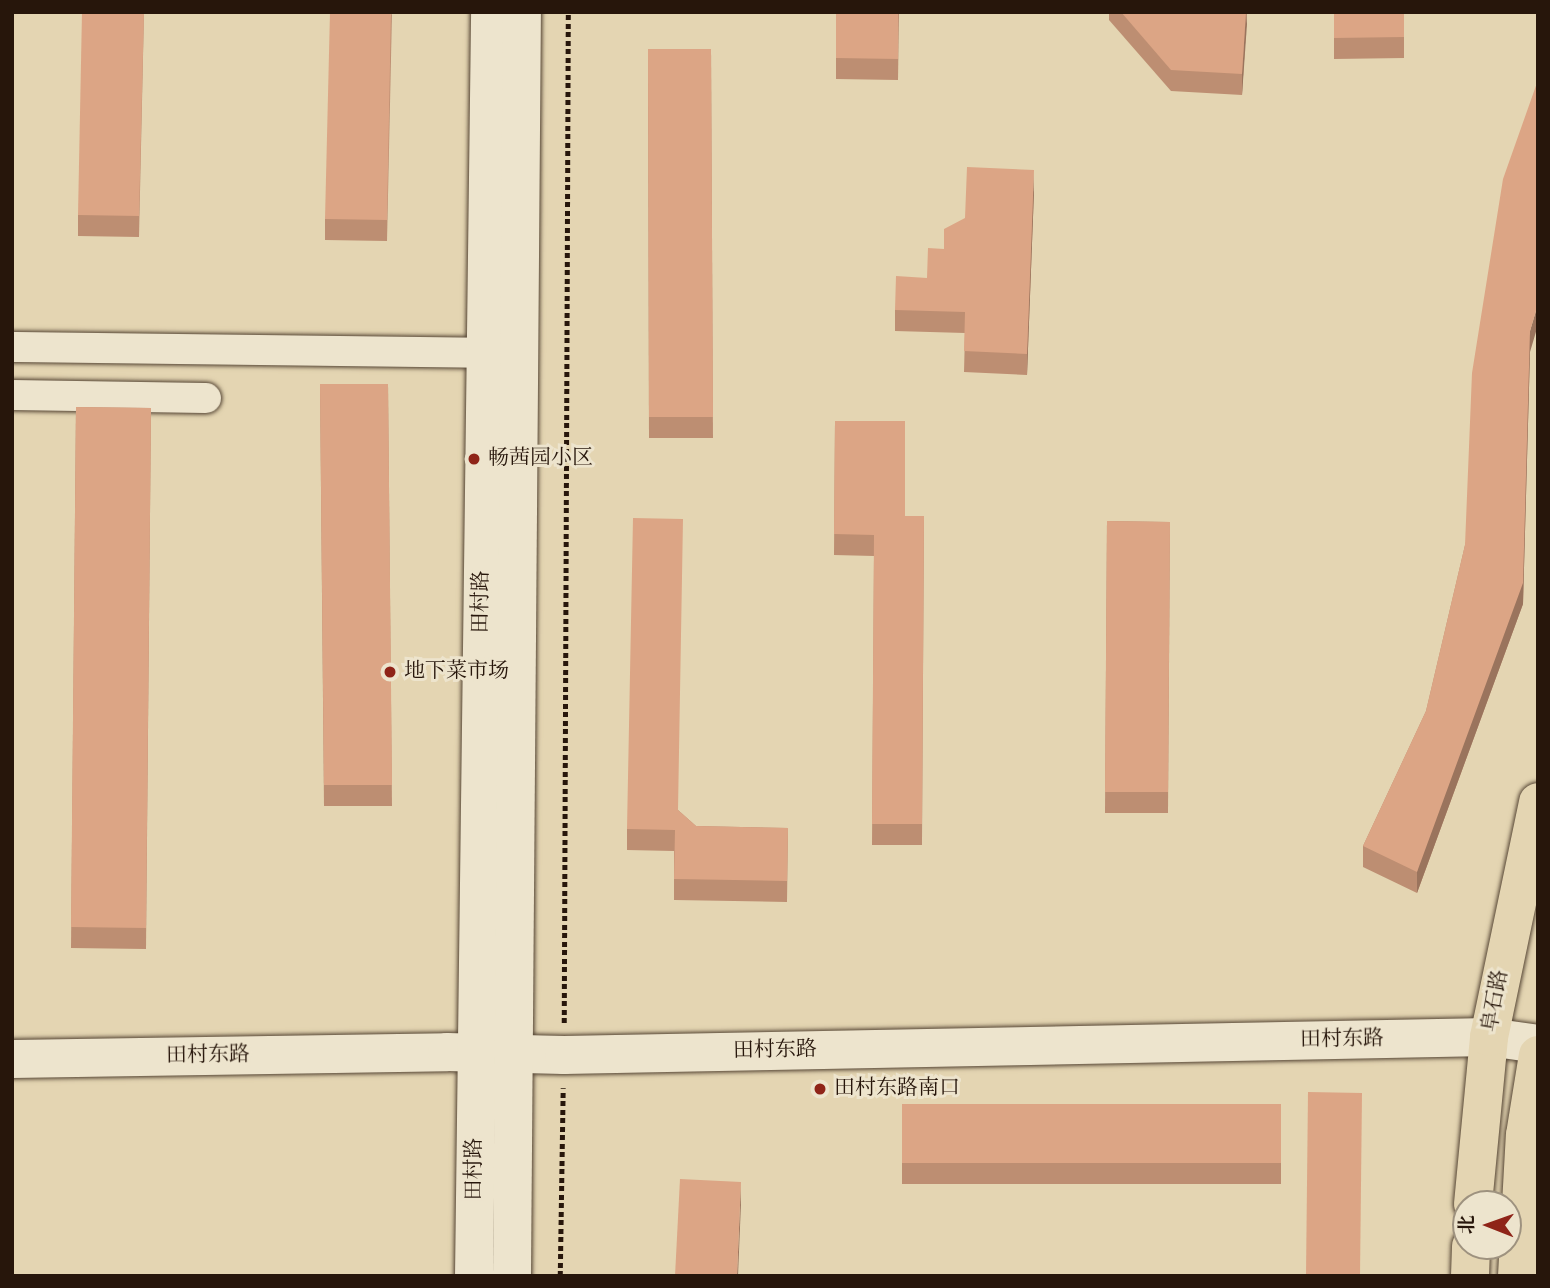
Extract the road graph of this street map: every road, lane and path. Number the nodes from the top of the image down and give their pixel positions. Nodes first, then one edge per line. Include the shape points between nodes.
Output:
1 (490, 12) edge
2 (522, 12) edge
3 (568, 12) edge
4 (12, 347) edge
5 (486, 352) junction
6 (12, 396) edge
7 (206, 398) dead end
8 (1538, 802) edge
9 (1489, 1037) junction
10 (1538, 1044) edge
11 (475, 1052) junction
12 (516, 1054) junction
13 (564, 1055) junction
14 (1538, 1055) edge
15 (12, 1059) edge
16 (1474, 1190) edge
17 (474, 1276) edge
18 (512, 1276) edge
19 (560, 1276) edge
20 (1517, 1276) edge

1 - 5 main road, 田村路
2 - 12 main road, 田村路
3 - 13 path
4 - 5 street
5 - 11 main road, 田村路
6 - 7 street
8 - 9 main road, 阜石路
9 - 10 main road, 田村东路
9 - 13 main road, 田村东路
9 - 16 main road, 阜石路
11 - 12 main road, 田村东路
11 - 15 main road, 田村东路
11 - 17 main road, 田村路
12 - 13 main road, 田村东路
12 - 18 main road, 田村路
13 - 19 path
14 - 20 main road via 1525,1135

